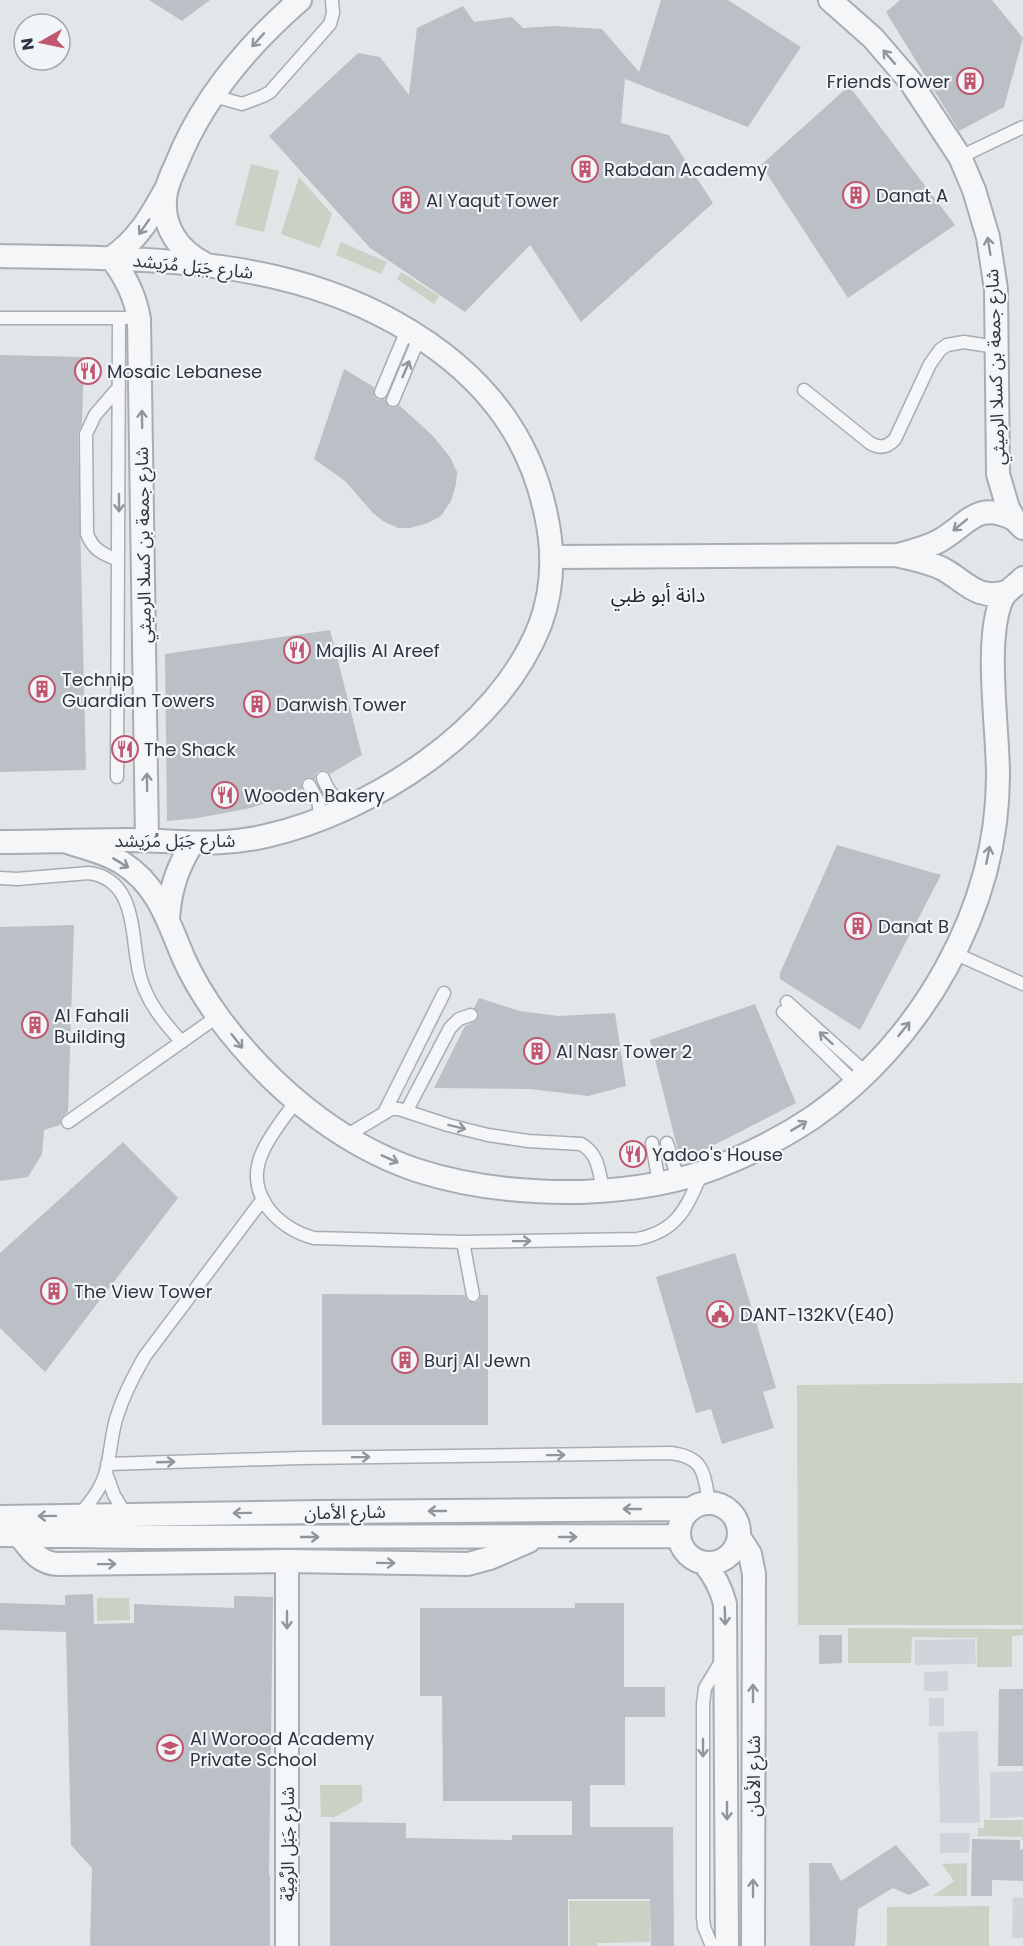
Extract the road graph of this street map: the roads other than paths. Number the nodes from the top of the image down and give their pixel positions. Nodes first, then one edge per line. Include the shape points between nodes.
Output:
1 (300, 0) edge
2 (332, 0) edge
3 (830, 0) edge
4 (214, 96) junction
5 (1023, 127) edge
6 (960, 157) junction
7 (167, 188) junction
8 (0, 256) edge
9 (111, 258) junction
10 (203, 263) junction
11 (0, 318) edge
12 (129, 319) junction
13 (413, 334) junction
14 (996, 347) junction
15 (119, 387) junction
16 (804, 390) dead end
17 (381, 392) dead end
18 (393, 399) dead end
19 (1021, 525) edge
20 (898, 555) junction
21 (551, 557) junction
22 (118, 560) junction
23 (1017, 585) edge
24 (117, 777) dead end
25 (323, 778) dead end
26 (309, 785) dead end
27 (350, 806) junction
28 (321, 818) junction
29 (147, 840) junction
30 (0, 842) edge
31 (67, 842) junction
32 (192, 844) junction
33 (0, 878) edge
34 (168, 918) junction
35 (954, 953) junction
36 (1023, 984) edge
37 (444, 993) dead end
38 (785, 1007) dead end
39 (471, 1015) dead end
40 (218, 1017) junction
41 (182, 1042) junction
42 (860, 1078) junction
43 (296, 1101) junction
44 (407, 1110) junction
45 (384, 1113) junction
46 (68, 1122) dead end
47 (346, 1136) junction
48 (652, 1143) dead end
49 (667, 1143) dead end
50 (702, 1173) junction
51 (668, 1181) junction
52 (603, 1191) junction
53 (262, 1199) junction
54 (463, 1242) junction
55 (473, 1295) dead end
56 (107, 1468) junction
57 (700, 1506) junction
58 (79, 1515) junction
59 (133, 1515) junction
60 (0, 1517) edge
61 (9, 1535) edge
62 (679, 1536) junction
63 (140, 1537) junction
64 (538, 1537) junction
65 (739, 1537) junction
66 (287, 1561) junction
67 (704, 1563) junction
68 (726, 1654) junction
69 (287, 1946) edge
70 (712, 1946) edge
71 (727, 1946) edge
72 (753, 1946) edge

1 -> 4 street via 256,41
2 - 4 lane via 330,24 270,92 242,104
6 -> 3 street, شارع جمعة بن كسلا الرميثي via 910,81 873,38
4 - 7 street via 189,137
5 - 6 lane
14 -> 6 street, شارع جمعة بن كسلا الرميثي via 996,289 988,237
7 -> 9 street via 143,229
7 - 10 street via 165,210 171,231 184,250
8 - 9 street, شارع جَبَل مُرَيشد
9 - 10 street, شارع جَبَل مُرَيشد
9 - 12 street, شارع جمعة بن كسلا الرميثي via 130,285 136,302
10 - 13 street, شارع جَبَل مُرَيشد via 261,272 332,292
11 - 12 lane
12 - 15 lane
29 -> 12 street, شارع جمعة بن كسلا الرميثي
13 - 17 lane
18 -> 13 lane
13 - 21 street, شارع جَبَل مُرَيشد via 479,384 512,425 543,496
14 - 16 lane via 964,342 940,350 895,439 886,446 870,443
14 - 19 street, شارع جمعة بن كسلا الرميثي via 998,474 1004,498
15 -> 22 lane
15 - 22 lane via 91,421 86,442 87,534 99,553
19 -> 20 street via 1004,514 980,513 933,544
20 - 21 street
20 - 23 street via 943,569 979,592 997,595
21 - 27 street, شارع جَبَل مُرَيشد via 548,595 540,625 485,710 436,755
22 - 24 lane
35 -> 23 street via 986,868 994,823 998,777 995,636 999,606
25 - 27 lane via 336,798
26 - 28 lane
27 - 28 street, شارع جَبَل مُرَيشد
28 - 32 street, شارع جَبَل مُرَيشد via 264,836
29 - 31 street, شارع جَبَل مُرَيشد
29 - 32 street, شارع جَبَل مُرَيشد
30 - 31 street, شارع جَبَل مُرَيشد
31 -> 34 street via 123,864 146,882
32 - 34 street via 172,888
33 - 41 lane via 89,873 117,886 132,925 140,977 165,1024
34 - 40 street via 185,961
35 - 36 lane
42 -> 35 street via 916,1015
37 - 45 lane
38 - 42 lane
39 - 44 lane via 450,1028
40 - 41 lane
40 -> 43 street via 260,1067
41 - 46 lane
50 -> 42 street via 772,1142 810,1119
43 - 47 street
43 - 53 lane via 262,1152 258,1176
44 - 45 lane via 391,1109
44 -> 52 lane via 488,1135 581,1144 597,1159
45 - 47 lane
47 -> 52 street via 414,1170 450,1179 528,1190
48 - 51 lane
49 - 51 lane
50 - 51 street
54 -> 50 lane via 648,1237 676,1220
51 - 52 street
53 - 54 lane via 285,1227 314,1238
53 - 56 lane via 140,1366 117,1416
54 - 55 lane
56 -> 57 lane via 300,1458 671,1453 686,1455 699,1464 705,1478
56 - 58 lane
56 - 59 lane via 114,1495
57 -> 59 street, شارع الأمان
57 - 62 street via 684,1516
57 - 65 street via 719,1504 728,1509 739,1527
58 - 59 street, شارع الأمان
58 -> 60 street, شارع الأمان
59 - 63 street
61 - 63 street, شارع الأمان
61 -> 66 street via 37,1558 53,1564
64 -> 62 street, شارع الأمان
62 - 67 street via 687,1554
63 -> 64 street, شارع الأمان
66 -> 64 street via 468,1564
65 - 67 street via 723,1560
72 -> 65 street, شارع الأمان via 754,1574 750,1554
66 -> 69 street, شارع جَبَل الرَّمِيَّة
67 -> 68 street, شارع الأمان via 714,1575 725,1604
68 -> 70 lane via 709,1681 703,1704 703,1917
68 -> 71 street, شارع الأمان

